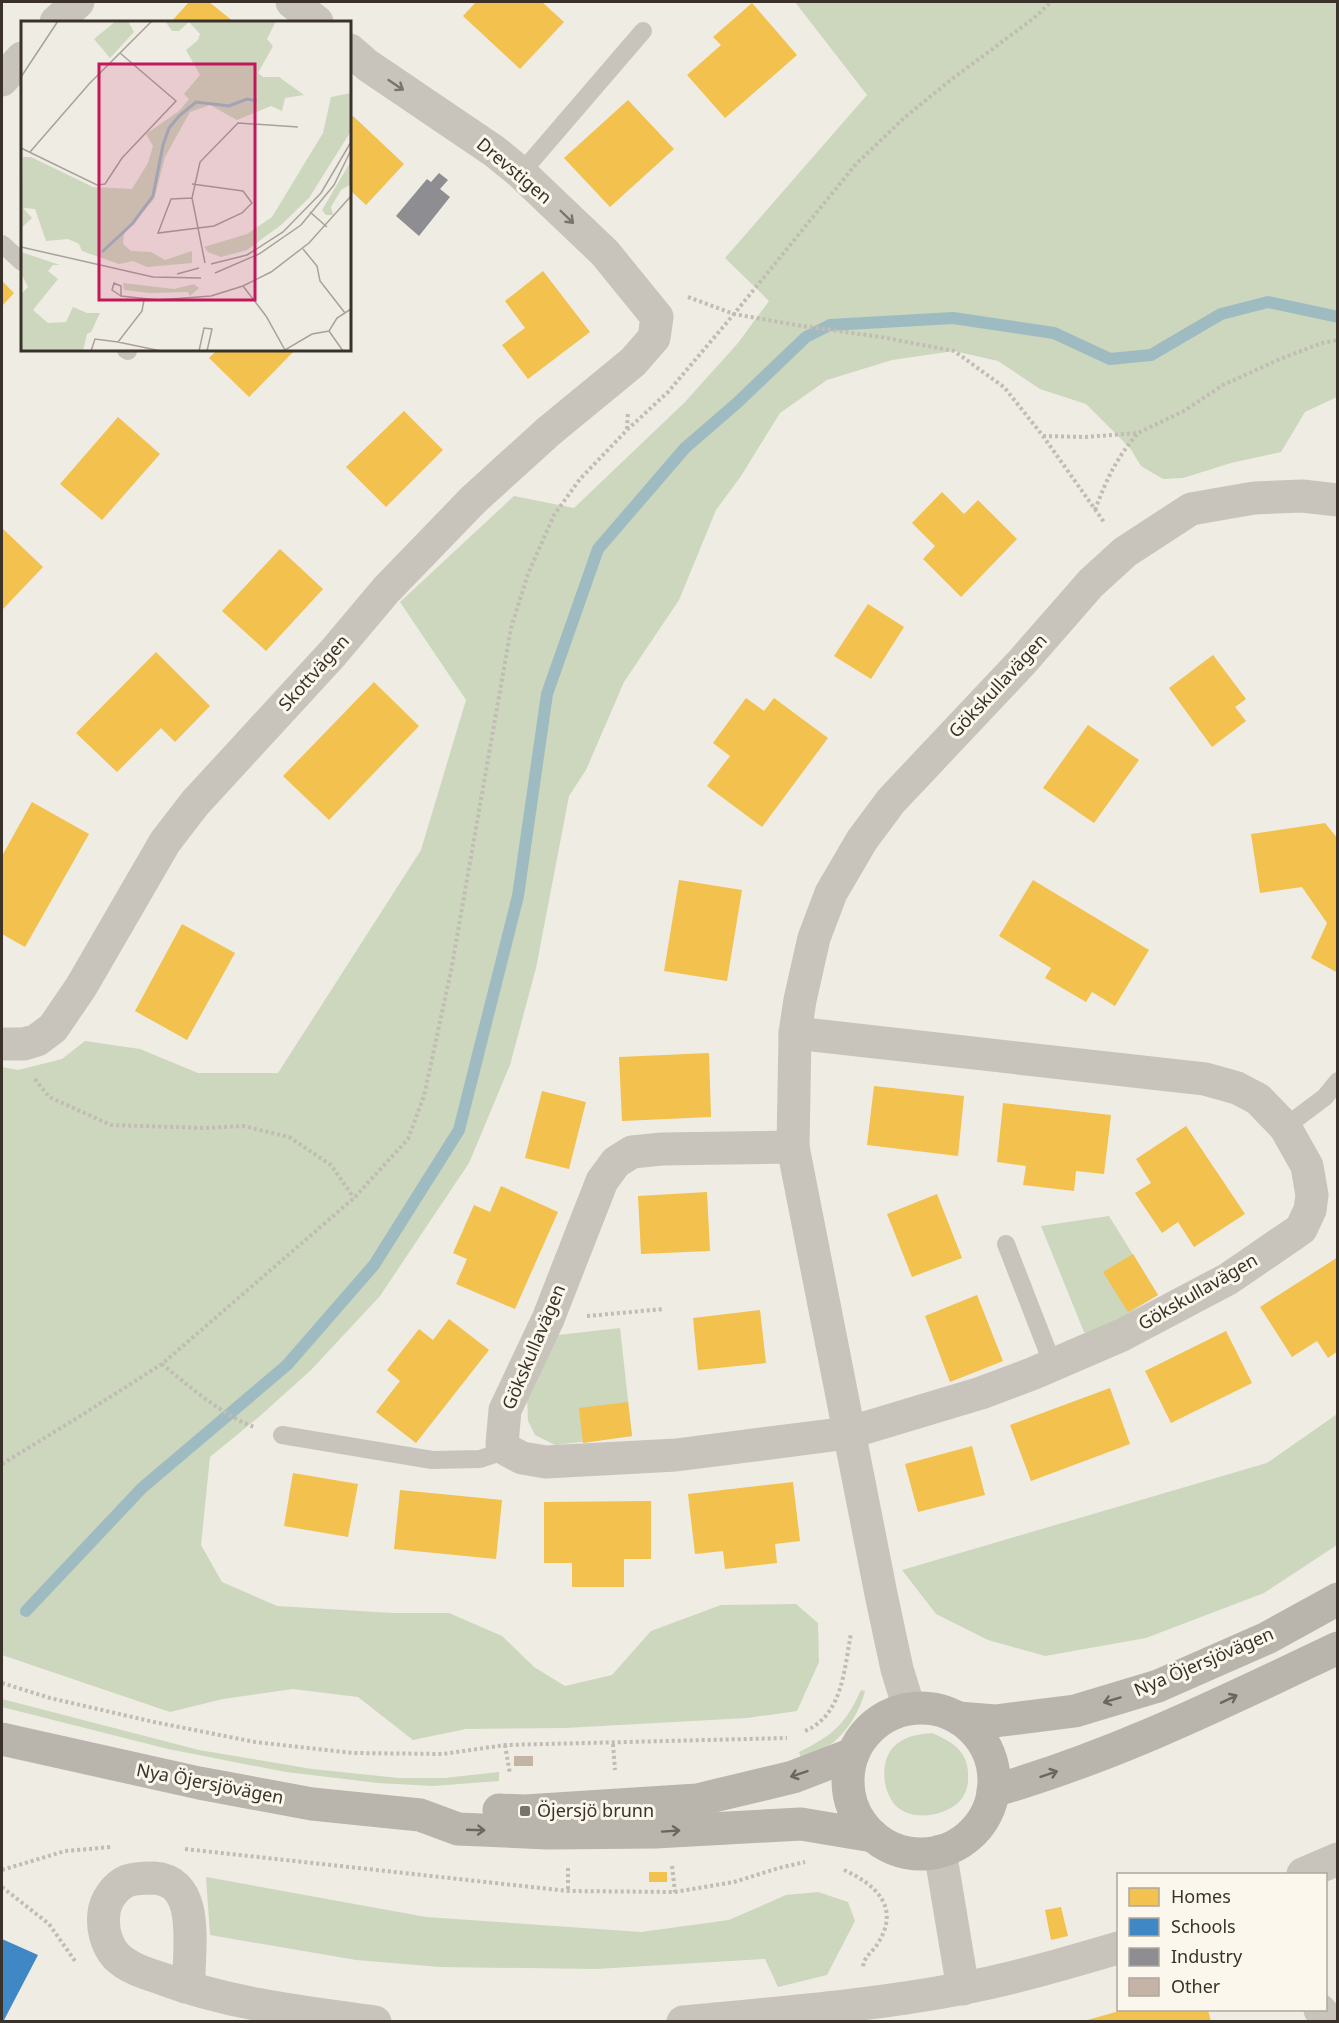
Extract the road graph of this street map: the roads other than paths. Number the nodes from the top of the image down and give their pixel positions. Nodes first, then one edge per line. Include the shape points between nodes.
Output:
1 (78, 2) edge
2 (292, 2) edge
3 (57, 21) edge
4 (316, 21) edge
5 (643, 31) dead end
6 (351, 51) edge
7 (21, 59) edge
8 (2, 80) edge
9 (520, 173) junction
10 (2, 244) edge
11 (21, 261) edge
12 (657, 317) joint
13 (1338, 500) edge
14 (795, 1033) junction
15 (13, 1044) edge
16 (1338, 1081) edge
17 (1285, 1126) junction
18 (794, 1147) junction
19 (1006, 1244) dead end
20 (1053, 1365) junction
21 (848, 1433) junction
22 (282, 1435) dead end
23 (507, 1450) junction
24 (1338, 1599) edge
25 (1338, 1648) edge
26 (909, 1708) junction
27 (958, 1718) junction
28 (2, 1739) edge
29 (853, 1754) junction
30 (993, 1791) junction
31 (420, 1815) junction
32 (873, 1836) junction
33 (939, 1851) junction
34 (1338, 1859) edge
35 (1307, 1873) edge
36 (1117, 1949) edge
37 (185, 1987) dead end
38 (963, 1989) junction
39 (375, 2022) edge
40 (683, 2022) edge

1 - 3 street
2 - 4 street
5 - 9 lane
6 -> 9 street, Drevstigen
7 - 8 street
9 -> 12 street, Drevstigen via 605,253
10 - 11 lane
12 - 15 street, Skottvägen via 654,338 633,362 473,500 386,590 195,803 165,842 53,1028 37,1040
13 - 14 street, Gökskullavägen via 1302,496 1254,498 1191,509 1125,552 1091,583 891,801 862,840 831,893 814,938
14 - 17 street, Gökskullavägen via 1205,1079 1237,1088 1258,1100
14 - 18 street, Gökskullavägen
16 - 17 lane via 1325,1097
17 - 20 street, Gökskullavägen via 1307,1166 1312,1195 1301,1229 1228,1279 1122,1335
18 - 21 street, Gökskullavägen
18 - 23 street, Gökskullavägen via 652,1150 632,1152 616,1162 602,1181 548,1319 505,1410 502,1444
19 - 20 lane
20 - 21 street, Gökskullavägen via 981,1393
21 - 23 street, Gökskullavägen via 676,1455 546,1462 522,1458
21 - 26 street, Gökskullavägen via 897,1668
22 - 23 lane via 432,1460 480,1459
24 -> 27 street, Nya Öjersjövägen via 1268,1638 1158,1686 1076,1711 995,1721
30 -> 25 street via 1084,1762 1168,1728
26 - 27 street, Nya Öjersjövägen via 934,1709
26 - 29 street, Nya Öjersjövägen via 869,1728
27 - 30 street, Nya Öjersjövägen via 975,1731 987,1749 993,1763
28 - 31 street, Nya Öjersjövägen via 312,1804
29 -> 31 street, Nya Öjersjövägen via 793,1777 697,1800 525,1811 455,1808
29 - 32 street, Nya Öjersjövägen via 848,1771 852,1806
30 - 33 street, Nya Öjersjövägen via 976,1830
31 -> 32 street, Nya Öjersjövägen via 458,1829 655,1832 801,1824
32 - 33 street, Nya Öjersjövägen via 911,1853
33 - 38 street
34 - 35 street
36 - 38 street
37 - 39 street via 241,2002
38 - 40 street

